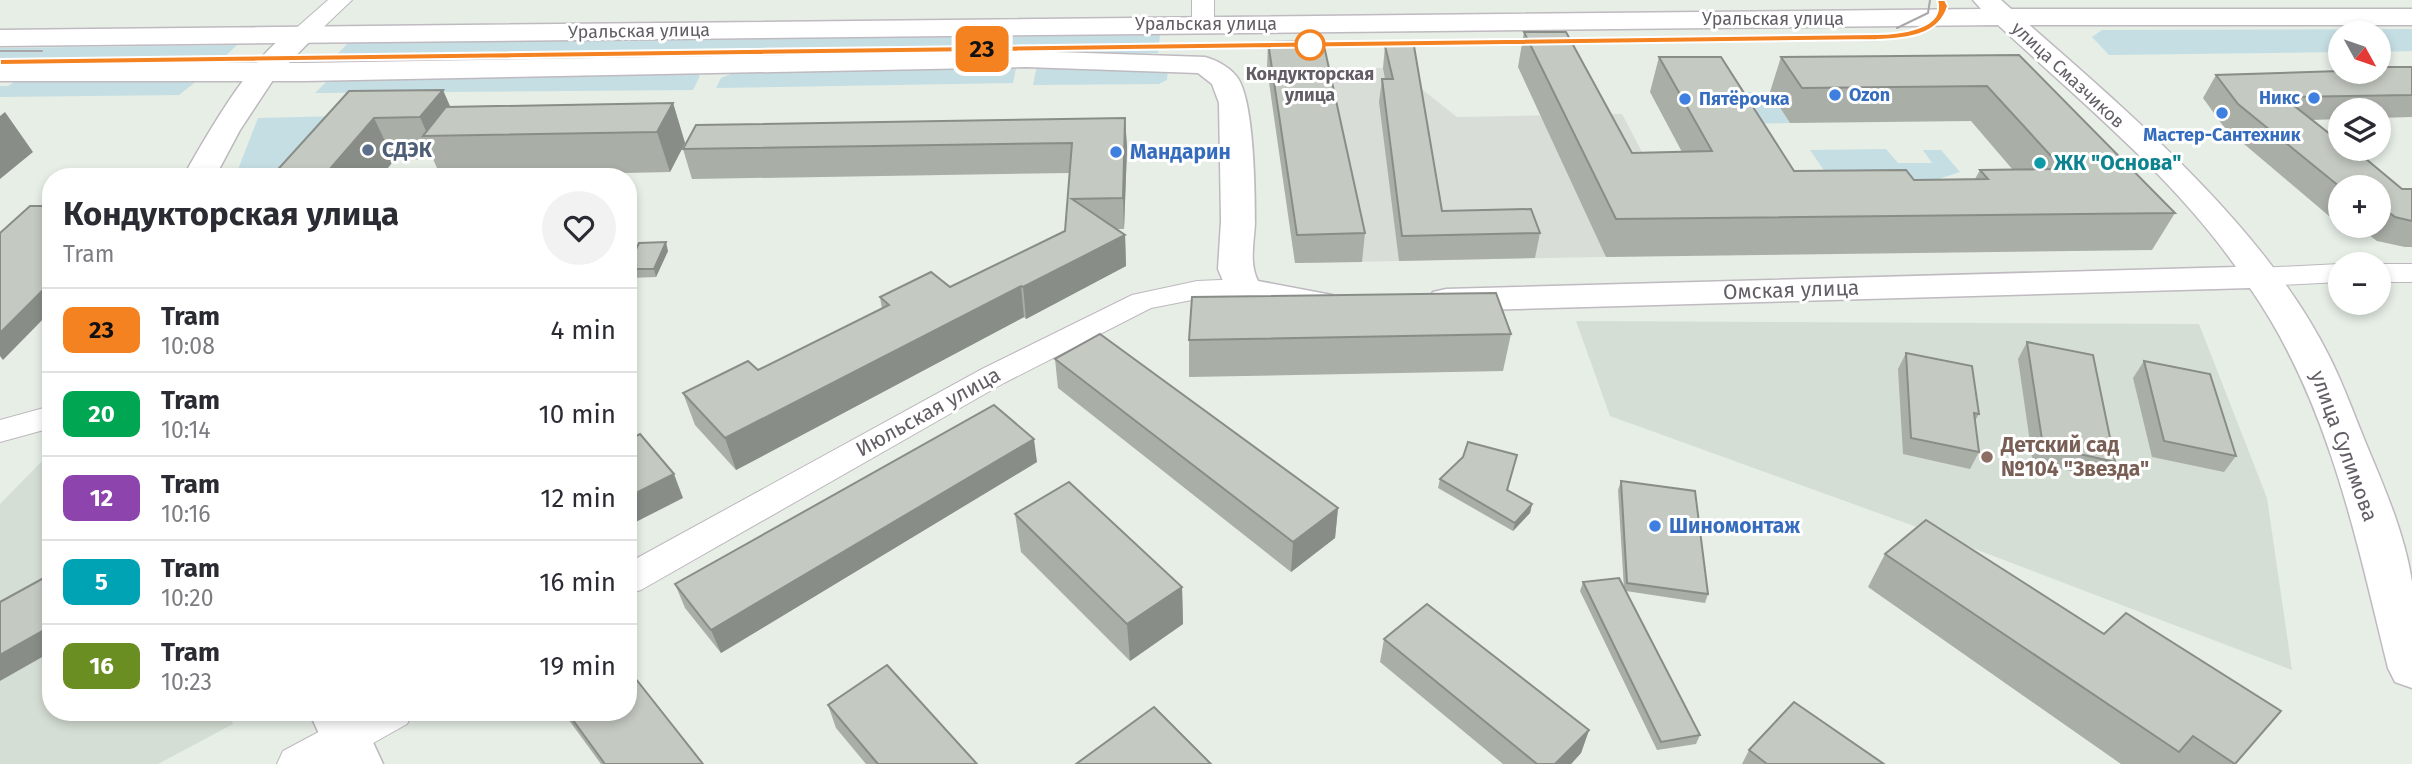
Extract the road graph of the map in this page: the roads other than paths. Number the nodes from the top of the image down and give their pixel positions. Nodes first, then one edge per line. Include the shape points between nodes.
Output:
1 (341, 0) edge
2 (1995, 8) edge
3 (1203, 12) edge
4 (2412, 17) edge
5 (302, 35) junction
6 (0, 37) edge
7 (0, 72) edge
8 (264, 72) junction
9 (205, 168) edge
10 (2391, 273) edge
11 (2412, 273) edge
12 (2328, 274) edge
13 (2259, 277) junction
14 (1244, 288) junction
15 (1418, 300) edge
16 (1350, 302) edge
17 (42, 419) edge
18 (0, 431) edge
19 (637, 575) edge
20 (2412, 668) edge
21 (377, 721) edge
22 (346, 738) edge
23 (298, 764) edge

1 - 5 street
2 - 3 main road, Уральская улица
2 - 4 main road, Уральская улица
2 - 13 main road, улица Смазчиков via 2183,185
3 - 5 main road, Уральская улица
5 - 6 main road, Уральская улица
5 - 8 main road
7 - 8 main road, Уральская улица
8 - 9 main road
8 - 14 main road, Уральская улица via 1027,59 1205,65 1225,80 1234,103 1235,269
10 - 11 street
12 - 13 street, Омская улица
13 - 15 main road, Омская улица
13 - 20 main road, улица Сулимова via 2311,358 2367,497
14 - 16 main road via 1310,303
14 - 19 street, Июльская улица via 1197,290 1142,301 993,376
17 - 18 street
21 - 22 street
22 - 23 street

